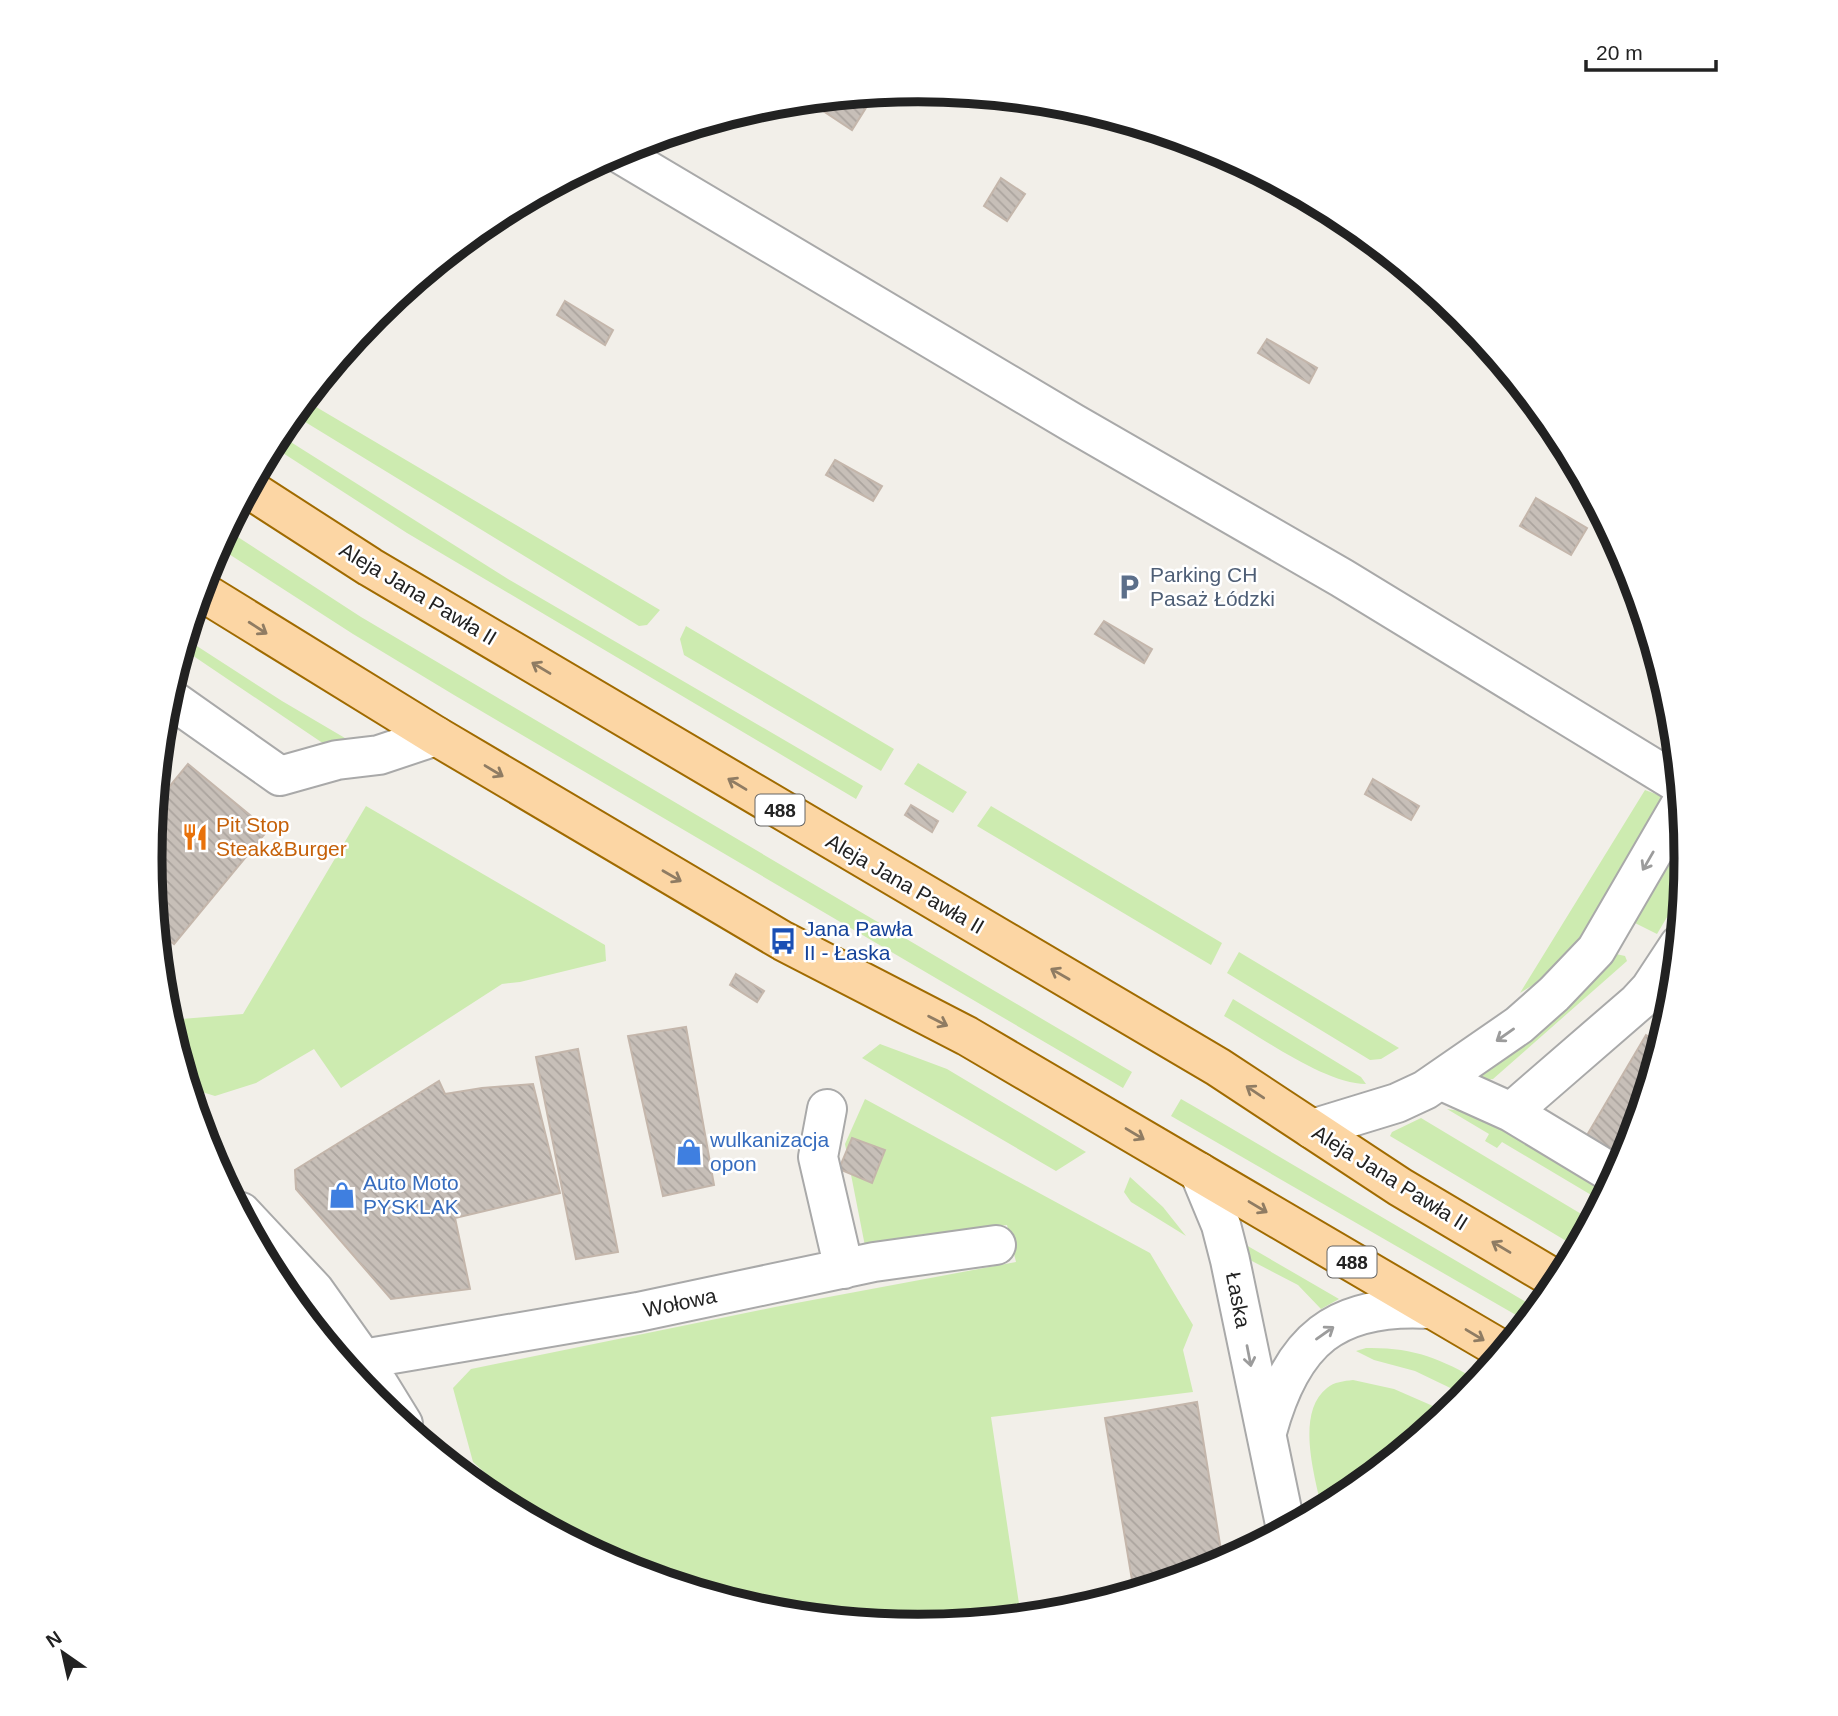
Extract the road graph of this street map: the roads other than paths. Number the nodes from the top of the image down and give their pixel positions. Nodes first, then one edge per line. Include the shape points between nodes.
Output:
1 (629, 159) edge
2 (256, 494) edge
3 (210, 596) edge
4 (178, 704) edge
5 (436, 736) junction
6 (1671, 779) edge
7 (1674, 816) edge
8 (1667, 968) edge
9 (1440, 1080) junction
10 (827, 1109) dead end
11 (1511, 1112) junction
12 (1312, 1129) junction
13 (1607, 1171) edge
14 (1199, 1172) junction
15 (265, 1238) edge
16 (996, 1245) dead end
17 (844, 1269) junction
18 (1549, 1276) edge
19 (1431, 1309) junction
20 (1496, 1347) edge
21 (363, 1359) junction
22 (384, 1393) edge
23 (1267, 1432) junction
24 (1284, 1520) edge

1 - 6 street via 1342,578
12 -> 2 main road, Aleja Jana Pawła II / 488 via 1218,1067 370,567
3 -> 5 main road, 488
4 - 5 street via 280,776 337,760 379,755
5 -> 14 main road, 488 via 783,941 967,1036
7 -> 9 street via 1596,950 1520,1025
8 - 11 street via 1638,1002
9 - 11 street
9 - 12 street via 1397,1103
10 - 17 street via 818,1157
11 - 13 street
18 -> 12 main road, Aleja Jana Pawła II / 488
14 -> 19 main road, 488
14 -> 23 street, Łaska via 1221,1226
15 - 21 street via 314,1290
16 - 17 street, Wołowa
17 - 21 street, Wołowa via 638,1312
19 -> 20 main road, 488
23 -> 19 street, Łaska via 1283,1382 1307,1348 1328,1329 1370,1312 1400,1307
21 - 22 street
23 - 24 street, Łaska

